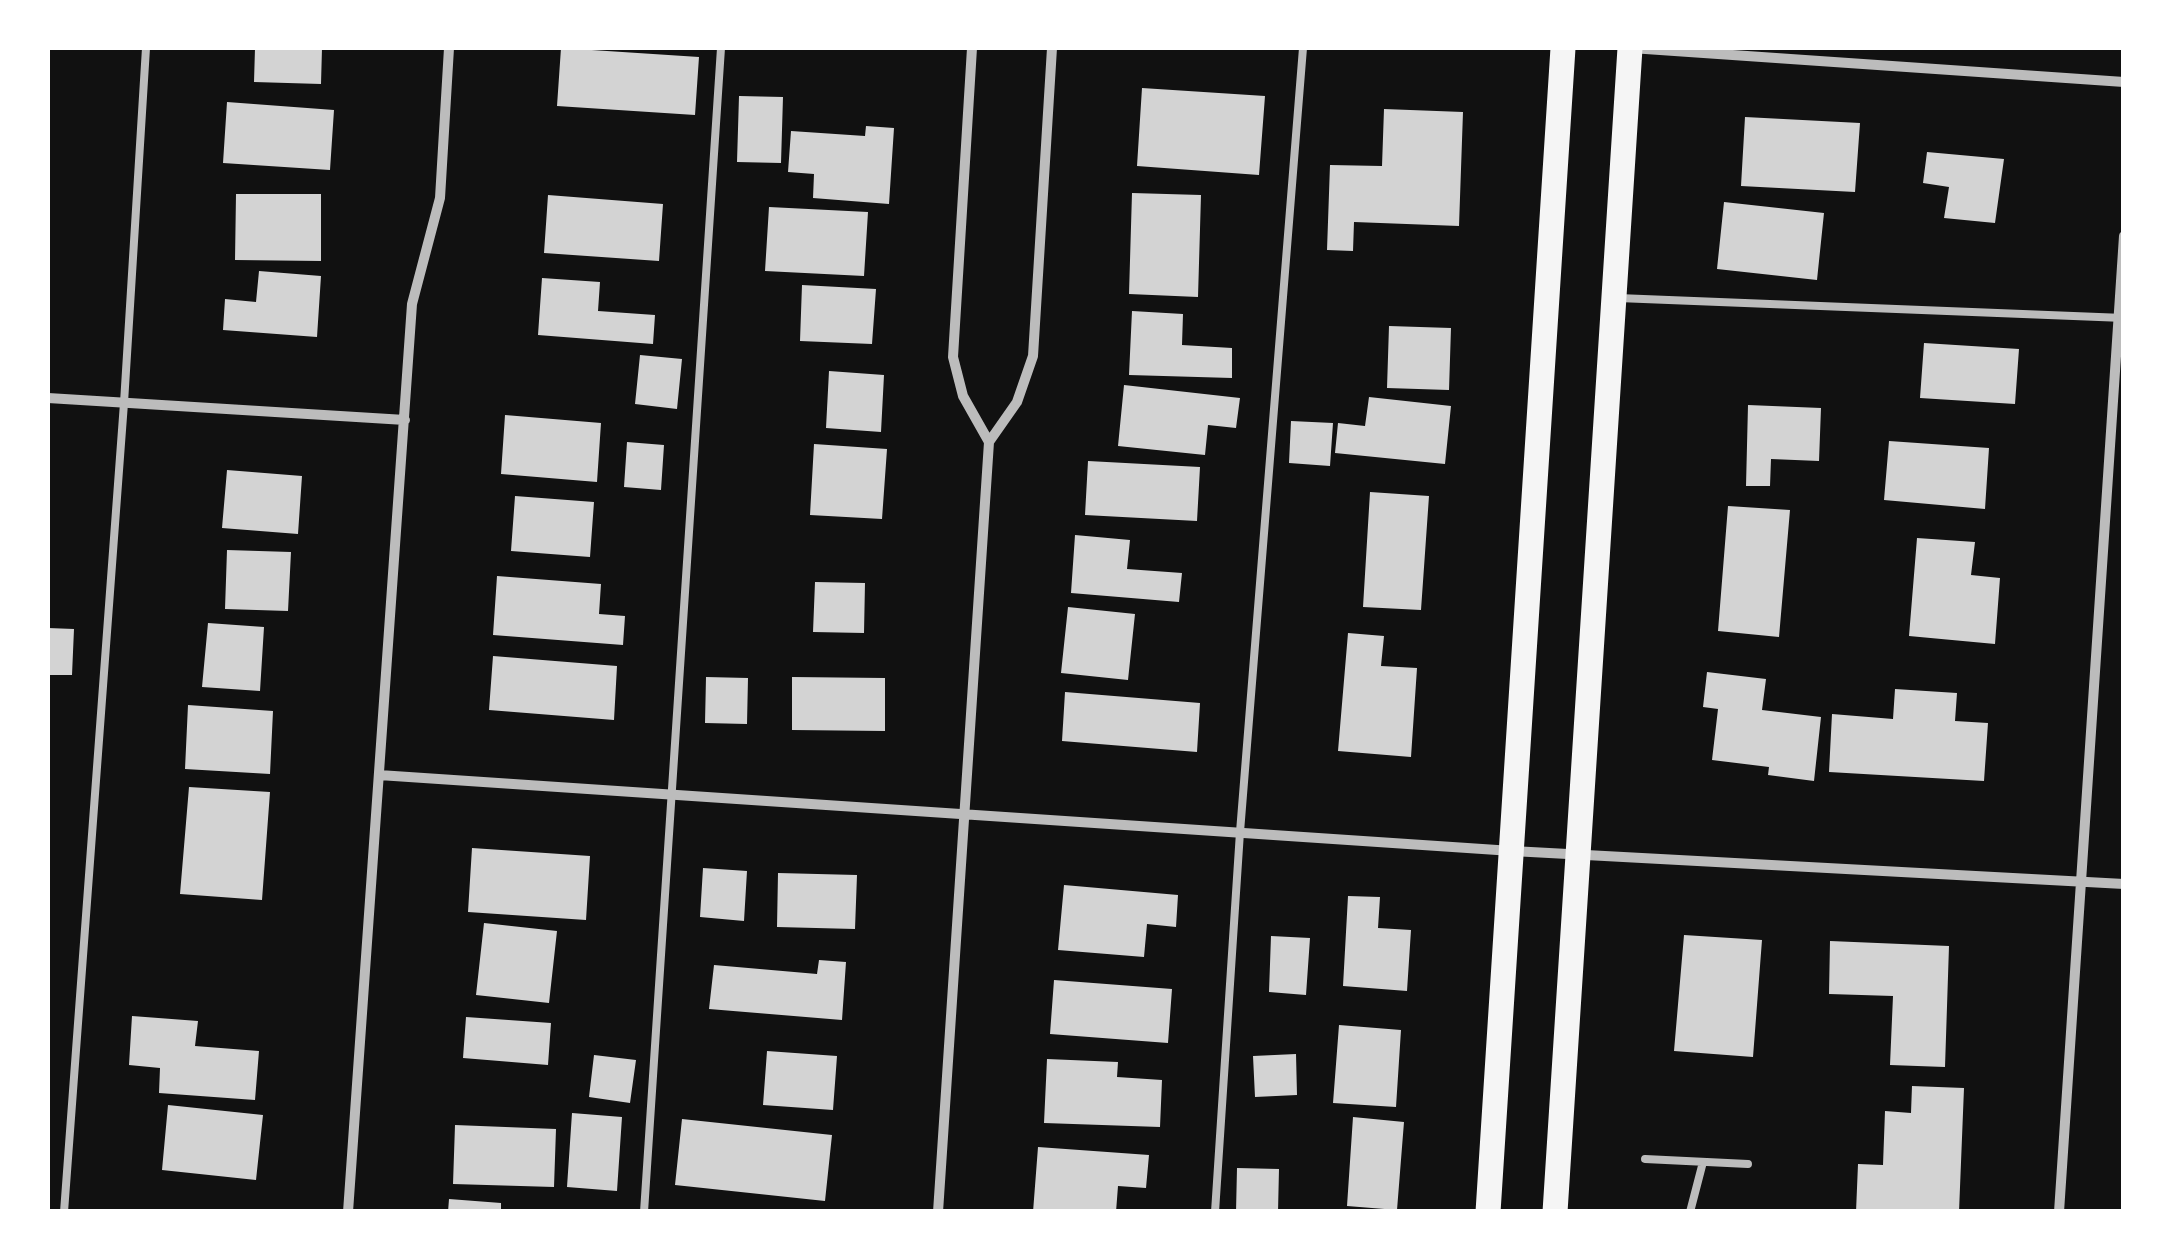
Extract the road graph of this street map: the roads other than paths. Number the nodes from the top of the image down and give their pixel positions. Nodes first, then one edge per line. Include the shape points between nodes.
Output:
1 (146, 48) edge
2 (449, 48) edge
3 (721, 48) edge
4 (972, 48) edge
5 (1052, 48) edge
6 (1303, 48) edge
7 (1563, 48) edge
8 (1629, 48) edge
9 (2124, 82) edge
10 (2124, 236) edge
11 (1614, 298) junction
12 (2121, 318) edge
13 (48, 398) edge
14 (124, 404) junction
15 (405, 420) junction
16 (989, 442) junction
17 (379, 776) junction
18 (671, 795) junction
19 (964, 814) junction
20 (1240, 832) junction
21 (1512, 851) junction
22 (1577, 854) junction
23 (2081, 882) junction
24 (2124, 884) edge
25 (1645, 1159) dead end
26 (1703, 1162) junction
27 (1748, 1164) dead end
28 (64, 1212) edge
29 (348, 1212) edge
30 (644, 1212) edge
31 (938, 1212) edge
32 (1215, 1212) edge
33 (1488, 1212) edge
34 (1555, 1212) edge
35 (1690, 1212) edge
36 (2059, 1212) edge

1 - 14 lane
2 - 15 street via 440,198 412,304
3 - 18 lane
4 - 16 street via 954,357 963,396
5 - 16 street via 1034,356 1017,402
6 - 20 lane
7 - 21 main road
8 - 9 street
8 - 11 main road
10 - 12 street
11 - 12 lane
11 - 22 main road
12 - 23 street
13 - 14 street
14 - 15 street
14 - 28 lane
15 - 17 street
16 - 19 street
17 - 18 street
17 - 29 street
18 - 19 street
18 - 30 lane
19 - 20 street
19 - 31 street
20 - 21 street
20 - 32 lane
21 - 22 street
21 - 33 main road
22 - 23 street
22 - 34 main road
23 - 24 street
23 - 36 street
25 - 26 lane
26 - 27 lane
26 - 35 lane

